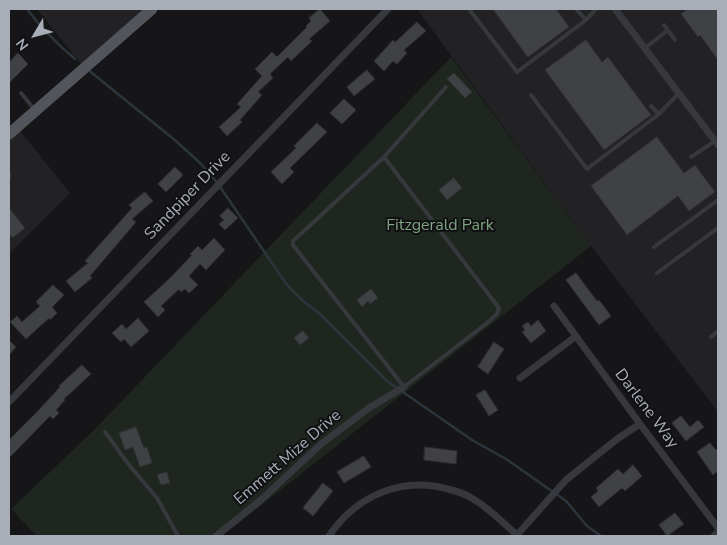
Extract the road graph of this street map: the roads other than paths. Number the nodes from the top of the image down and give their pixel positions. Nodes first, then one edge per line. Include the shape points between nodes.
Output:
1 (152, 9) edge
2 (388, 9) edge
3 (469, 9) edge
4 (576, 9) edge
5 (596, 9) edge
6 (615, 9) edge
7 (586, 20) junction
8 (664, 25) dead end
9 (668, 30) junction
10 (674, 40) dead end
11 (645, 48) junction
12 (446, 87) dead end
13 (21, 93) dead end
14 (679, 93) junction
15 (531, 94) dead end
16 (652, 106) dead end
17 (36, 110) junction
18 (659, 114) junction
19 (9, 134) edge
20 (717, 143) edge
21 (384, 157) junction
22 (691, 157) dead end
23 (718, 200) edge
24 (718, 228) edge
25 (654, 247) dead end
26 (657, 273) dead end
27 (554, 306) dead end
28 (718, 331) edge
29 (575, 337) junction
30 (711, 337) dead end
31 (520, 378) dead end
32 (404, 387) junction
33 (9, 402) edge
34 (640, 424) junction
35 (106, 432) dead end
36 (718, 528) edge
37 (718, 532) edge
38 (178, 536) edge
39 (216, 536) edge
40 (329, 536) edge
41 (517, 536) edge
42 (714, 536) edge

1 - 17 main road
2 - 33 street, Sandpiper Drive
3 - 7 lane via 517,72
4 - 7 lane
5 - 7 lane
6 - 11 street
8 - 9 lane
9 - 10 lane
9 - 11 lane
11 - 14 street
12 - 21 lane
13 - 17 lane
14 - 18 lane
14 - 20 street
15 - 18 lane via 586,169
16 - 18 lane
17 - 19 main road
20 - 22 lane
21 - 32 lane via 296,236 293,245
21 - 32 lane via 499,308 487,324
23 - 25 lane
24 - 26 lane
27 - 29 street, Darlene Way
28 - 30 lane
29 - 31 street
29 - 34 street, Darlene Way
32 - 39 street, Emmett Mize Drive via 369,408 321,444 261,500
34 - 36 street, Darlene Way
34 - 41 street via 566,480
35 - 38 lane via 113,446 157,498
37 - 42 street
40 - 41 street via 367,499 383,491 418,485 436,486 472,498

